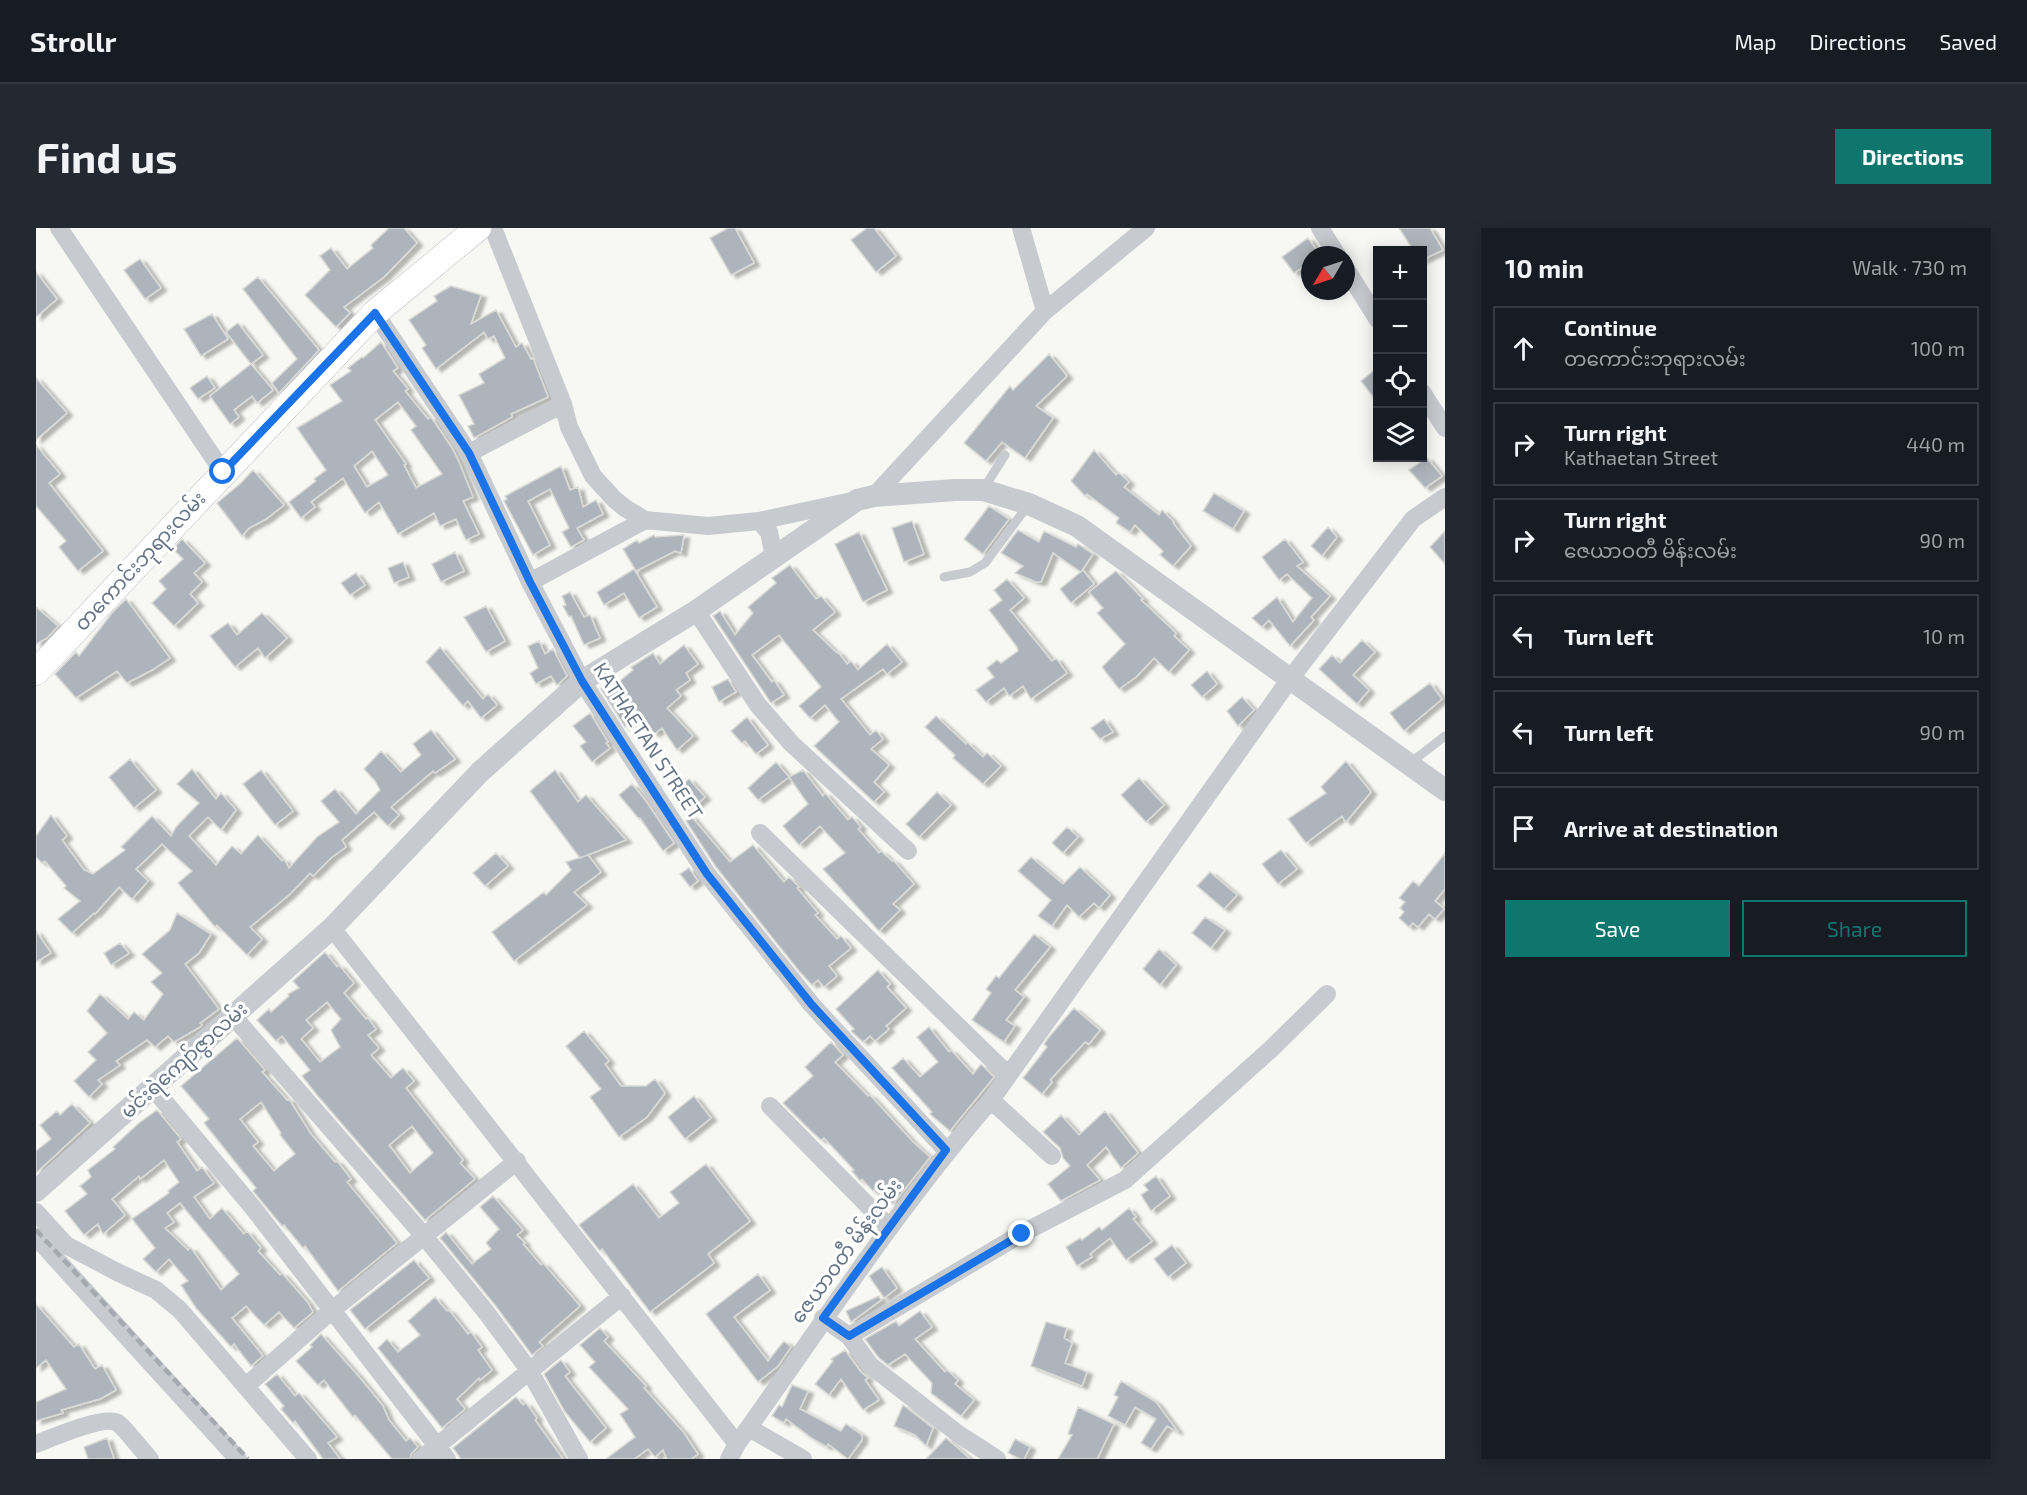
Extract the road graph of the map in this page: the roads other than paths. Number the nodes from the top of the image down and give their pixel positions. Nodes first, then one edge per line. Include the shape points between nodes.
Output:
1 (59, 228) edge
2 (478, 228) edge
3 (493, 228) edge
4 (1021, 228) edge
5 (1146, 228) edge
6 (1320, 228) edge
7 (1331, 246) edge
8 (1355, 284) edge
9 (1045, 311) junction
10 (375, 313) junction
11 (1373, 313) edge
12 (1427, 400) edge
13 (563, 404) junction
14 (1445, 428) edge
15 (469, 453) junction
16 (1005, 455) dead end
17 (223, 472) junction
18 (983, 490) junction
19 (1445, 497) edge
20 (866, 498) junction
21 (1029, 504) junction
22 (645, 520) junction
23 (759, 521) junction
24 (774, 557) junction
25 (944, 577) dead end
26 (530, 582) junction
27 (696, 611) junction
28 (36, 672) edge
29 (1290, 679) junction
30 (582, 681) junction
31 (1445, 736) edge
32 (1408, 764) junction
33 (1445, 790) edge
34 (760, 832) dead end
35 (908, 851) dead end
36 (332, 928) junction
37 (1327, 994) dead end
38 (233, 1016) junction
39 (1007, 1074) junction
40 (153, 1088) junction
41 (991, 1100) junction
42 (770, 1106) dead end
43 (946, 1150) junction
44 (1052, 1156) dead end
45 (517, 1161) junction
46 (36, 1191) edge
47 (36, 1212) edge
48 (890, 1228) junction
49 (424, 1236) junction
50 (36, 1237) edge
51 (622, 1296) junction
52 (332, 1311) junction
53 (823, 1318) junction
54 (849, 1336) junction
55 (530, 1371) junction
56 (246, 1386) junction
57 (749, 1428) junction
58 (36, 1443) edge
59 (442, 1452) edge
60 (733, 1452) edge
61 (150, 1459) edge
62 (238, 1459) edge
63 (308, 1459) edge
64 (421, 1459) edge
65 (579, 1459) edge
66 (803, 1459) edge
67 (998, 1459) edge

1 - 17 street
2 - 10 main road, တကောင်းဘုရားလမ်း
3 - 13 street
4 - 9 street
5 - 9 street
6 - 7 street
8 - 11 street
9 - 20 street
10 - 15 street, KATHAETAN STREET
10 - 17 main road, တကောင်းဘုရားလမ်း
12 - 14 street
13 - 15 street
13 - 22 street via 568,427 593,476 614,499
15 - 26 street, KATHAETAN STREET
16 - 18 lane
17 - 28 main road, တကောင်းဘုရားလမ်း
18 - 20 street
18 - 21 street
19 - 29 street, ဇေယာဝတီ မိန်းလမ်း via 1413,519
20 - 23 street
20 - 24 street, မင်းရဲကျော်ဇွာလမ်း
21 - 25 lane via 985,563 970,572
21 - 29 street via 1077,526
22 - 23 street via 708,526
22 - 26 street
23 - 24 street via 769,532
24 - 27 street, မင်းရဲကျော်ဇွာလမ်း
26 - 30 street, KATHAETAN STREET
27 - 30 street, မင်းရဲကျော်ဇွာလမ်း
27 - 35 street via 758,705 791,743
29 - 32 street
29 - 39 street, ဇေယာဝတီ မိန်းလမ်း
30 - 36 street, မင်းရဲကျော်ဇွာလမ်း via 480,772
30 - 43 street, KATHAETAN STREET via 707,874 812,1005
31 - 32 lane
32 - 33 street
34 - 39 street
36 - 38 street, မင်းရဲကျော်ဇွာလမ်း
36 - 45 street
37 - 54 street via 1125,1180 1022,1234
38 - 40 street, မင်းရဲကျော်ဇွာလမ်း
38 - 49 street
39 - 41 street, ဇေယာဝတီ မိန်းလမ်း
40 - 46 street, မင်းရဲကျော်ဇွာလမ်း
40 - 52 street via 254,1209
41 - 43 street, ဇေယာဝတီ မိန်းလမ်း
41 - 44 street
42 - 48 street
43 - 48 street, ဇေယာဝတီ မိန်းလမ်း
45 - 49 street
45 - 51 street
47 - 56 street via 66,1245 156,1290 172,1303
48 - 53 street, ဇေယာဝတီ မိန်းလမ်း
49 - 52 street
49 - 55 street
50 - 62 street
51 - 55 street
51 - 60 street
52 - 56 street
52 - 59 street
53 - 54 street
53 - 57 street, ဇေယာဝတီ မိန်းလမ်း
54 - 67 street via 870,1365 957,1433
55 - 59 street
55 - 65 street
56 - 63 street
57 - 60 street, ဇေယာဝတီ မိန်းလမ်း
57 - 66 street
58 - 61 street via 109,1421 118,1423
59 - 64 street

